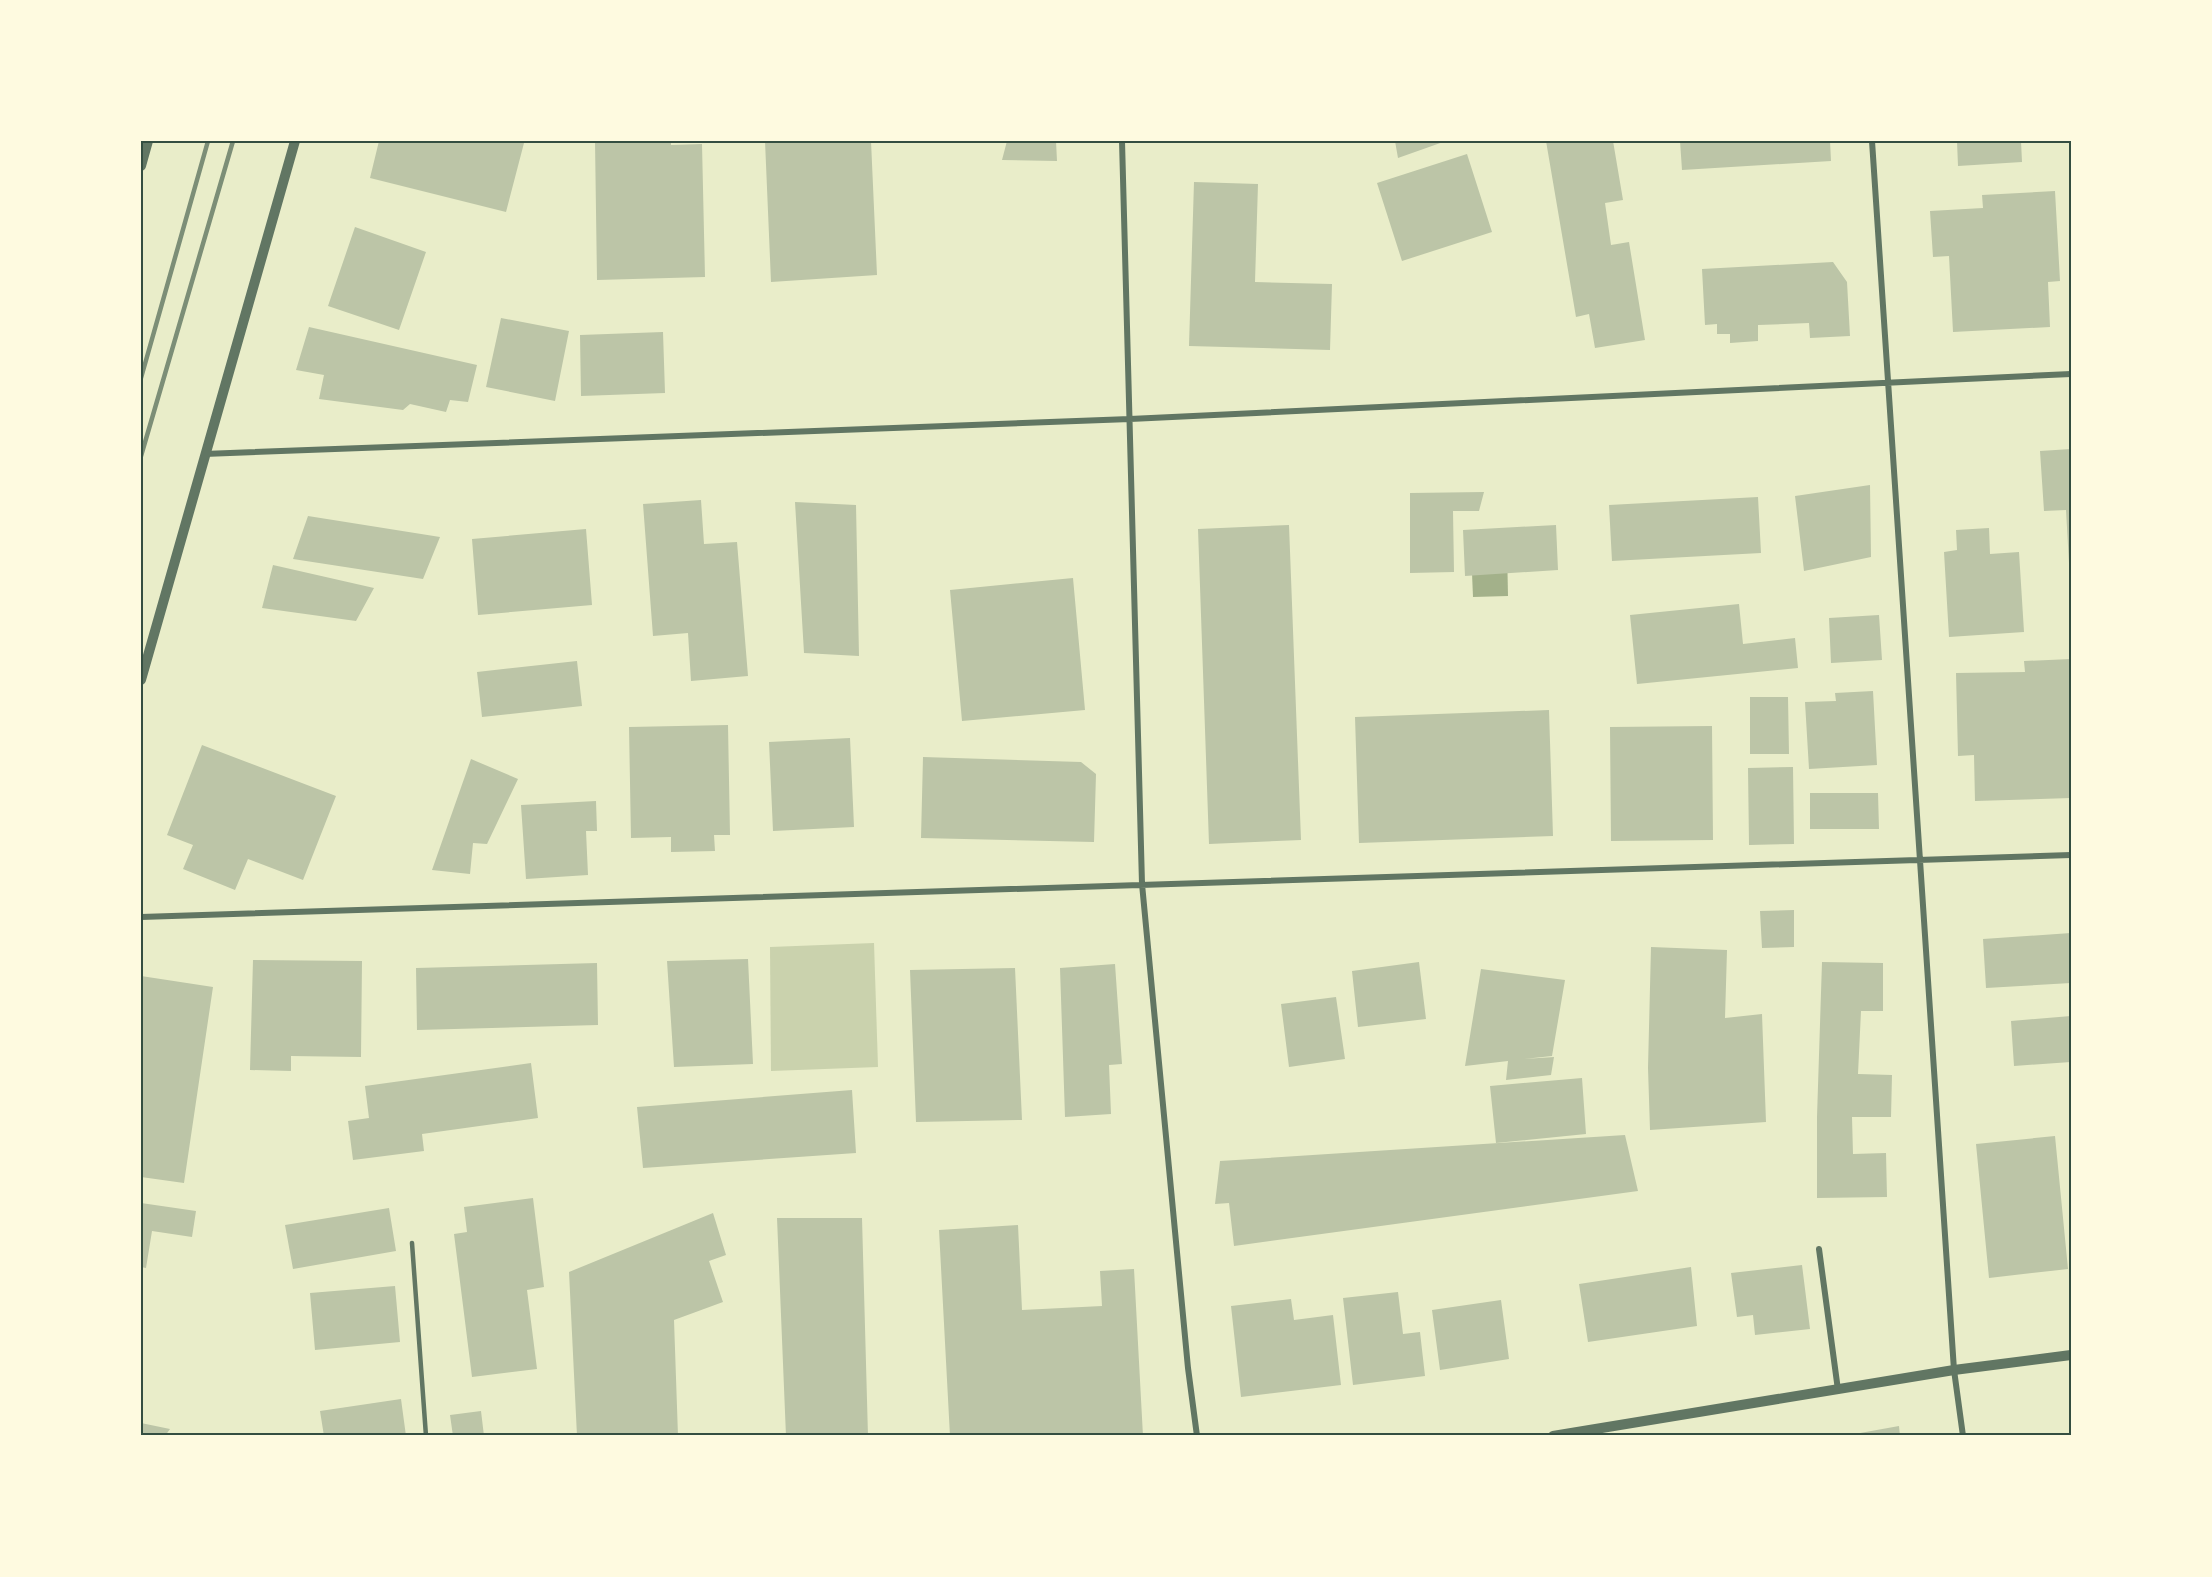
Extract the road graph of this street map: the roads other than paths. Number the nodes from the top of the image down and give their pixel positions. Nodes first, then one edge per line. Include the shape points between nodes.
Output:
1 (147, 141) edge
2 (294, 141) edge
3 (1122, 141) edge
4 (1872, 141) edge
5 (141, 166) edge
6 (2071, 374) edge
7 (1888, 383) junction
8 (1130, 419) junction
9 (204, 454) junction
10 (141, 680) edge
11 (2071, 855) edge
12 (1920, 860) junction
13 (1143, 884) junction
14 (141, 917) edge
15 (412, 1243) dead end
16 (1819, 1249) dead end
17 (2071, 1354) edge
18 (1954, 1370) junction
19 (1839, 1389) junction
20 (426, 1436) edge
21 (1197, 1436) edge
22 (1553, 1436) edge
23 (1964, 1436) edge

1 - 5 street
2 - 9 street
3 - 8 street
4 - 7 street
6 - 7 street
7 - 8 street
7 - 12 street
8 - 9 street
8 - 13 street
9 - 10 street
11 - 12 street
12 - 13 street
12 - 18 street
13 - 14 street
13 - 21 street
15 - 20 lane
16 - 19 street
17 - 18 street
18 - 19 street
18 - 23 street
19 - 22 street

